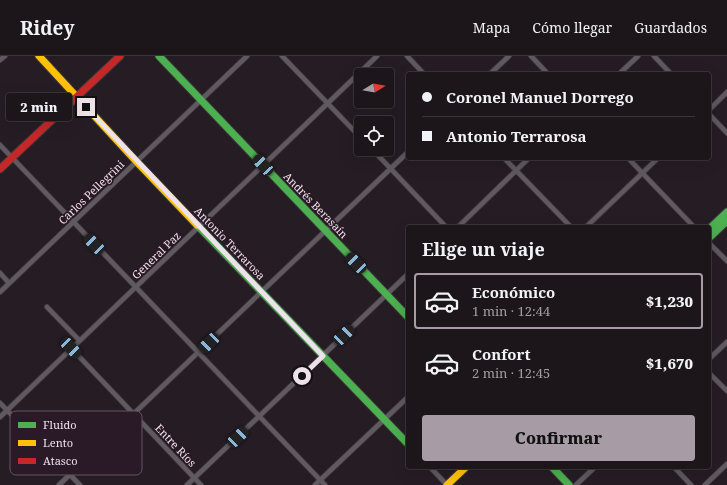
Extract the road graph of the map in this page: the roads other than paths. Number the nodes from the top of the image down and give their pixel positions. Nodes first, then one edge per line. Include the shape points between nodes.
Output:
1 (5, 56) edge
2 (39, 56) edge
3 (120, 56) edge
4 (159, 56) edge
5 (247, 56) edge
6 (282, 56) edge
7 (377, 56) edge
8 (407, 56) edge
9 (509, 56) edge
10 (531, 56) edge
11 (638, 56) edge
12 (654, 56) edge
13 (0, 60) edge
14 (422, 72) edge
15 (492, 72) edge
16 (546, 72) edge
17 (621, 72) edge
18 (669, 72) edge
19 (727, 92) edge
20 (76, 96) junction
21 (201, 100) junction
22 (328, 103) junction
23 (711, 108) edge
24 (711, 116) edge
25 (354, 131) edge
26 (727, 133) edge
27 (0, 146) edge
28 (406, 154) edge
29 (379, 156) edge
30 (12, 158) junction
31 (506, 160) edge
32 (527, 160) edge
33 (630, 160) edge
34 (656, 160) edge
35 (136, 161) junction
36 (263, 165) junction
37 (390, 168) junction
38 (0, 169) edge
39 (516, 170) junction
40 (642, 173) junction
41 (727, 212) edge
42 (727, 221) edge
43 (73, 222) junction
44 (444, 225) edge
45 (460, 225) edge
46 (569, 225) edge
47 (588, 225) edge
48 (692, 225) edge
49 (199, 226) junction
50 (711, 227) edge
51 (326, 231) junction
52 (711, 236) edge
53 (711, 244) edge
54 (727, 261) edge
55 (0, 273) edge
56 (406, 276) edge
57 (9, 283) junction
58 (135, 287) junction
59 (0, 292) edge
60 (262, 292) junction
61 (386, 294) junction
62 (47, 307) dead end
63 (406, 315) edge
64 (79, 340) junction
65 (727, 342) edge
66 (71, 348) junction
67 (198, 353) junction
68 (323, 356) junction
69 (711, 357) edge
70 (711, 375) edge
71 (727, 391) edge
72 (406, 399) edge
73 (0, 403) edge
74 (7, 411) junction
75 (131, 411) edge
76 (137, 411) edge
77 (10, 414) edge
78 (0, 417) edge
79 (259, 417) junction
80 (385, 420) junction
81 (142, 423) edge
82 (406, 442) edge
83 (727, 464) edge
84 (432, 469) edge
85 (464, 469) edge
86 (554, 469) edge
87 (593, 469) edge
88 (676, 469) edge
89 (70, 475) joint
90 (194, 478) junction
91 (320, 480) junction
92 (59, 485) edge
93 (80, 485) edge
94 (187, 485) edge
95 (201, 485) edge
96 (315, 485) edge
97 (325, 485) edge
98 (447, 485) edge
99 (569, 485) edge
100 (576, 485) edge
101 (691, 485) edge
102 (705, 485) edge

1 - 13 street
2 - 20 street, Antonio Terrarosa
3 - 20 street
4 - 21 street, Andrés Berasaín
5 - 21 street, Carlos Pellegrini
6 - 22 street
7 - 22 street, General Paz
8 - 14 street
9 - 15 street
10 - 16 street
11 - 17 street
12 - 18 street
19 - 23 street
20 - 30 street
20 - 35 street, Antonio Terrarosa
21 - 35 street, Carlos Pellegrini
21 - 36 street, Andrés Berasaín
22 - 25 street
22 - 36 street, General Paz
24 - 26 street
27 - 30 street
28 - 37 street
29 - 37 street
30 - 38 street
30 - 43 street
31 - 39 street
32 - 39 street
33 - 40 street
34 - 40 street
35 - 43 street, Carlos Pellegrini
35 - 49 street, Antonio Terrarosa
36 - 49 street, General Paz
36 - 51 street, Andrés Berasaín
37 - 44 street
37 - 51 street
39 - 45 street
39 - 46 street
40 - 47 street
40 - 48 street
41 - 50 street
42 - 52 street
43 - 57 street, Carlos Pellegrini
43 - 58 street
49 - 58 street, General Paz
49 - 60 street, Antonio Terrarosa
51 - 60 street
51 - 61 street, Andrés Berasaín
53 - 54 street
55 - 57 street
56 - 61 street
57 - 59 street, Carlos Pellegrini
58 - 64 street, General Paz
58 - 67 street
60 - 67 street
60 - 68 street, Antonio Terrarosa
61 - 63 street, Andrés Berasaín
61 - 68 street
62 - 64 street
64 - 66 street, General Paz
65 - 69 street
66 - 74 street, General Paz
66 - 75 street, Entre Ríos
67 - 76 street
67 - 79 street
68 - 79 street
68 - 80 street, Antonio Terrarosa
70 - 71 street
72 - 80 street
73 - 74 street
74 - 77 street
74 - 78 street, General Paz
79 - 90 street
79 - 91 street
80 - 82 street, Antonio Terrarosa
80 - 91 street
81 - 90 street, Entre Ríos
83 - 102 street
84 - 98 street
85 - 98 street
86 - 99 street
87 - 100 street
88 - 101 street
89 - 92 street
89 - 93 street
90 - 94 street
90 - 95 street, Entre Ríos
91 - 96 street
91 - 97 street

